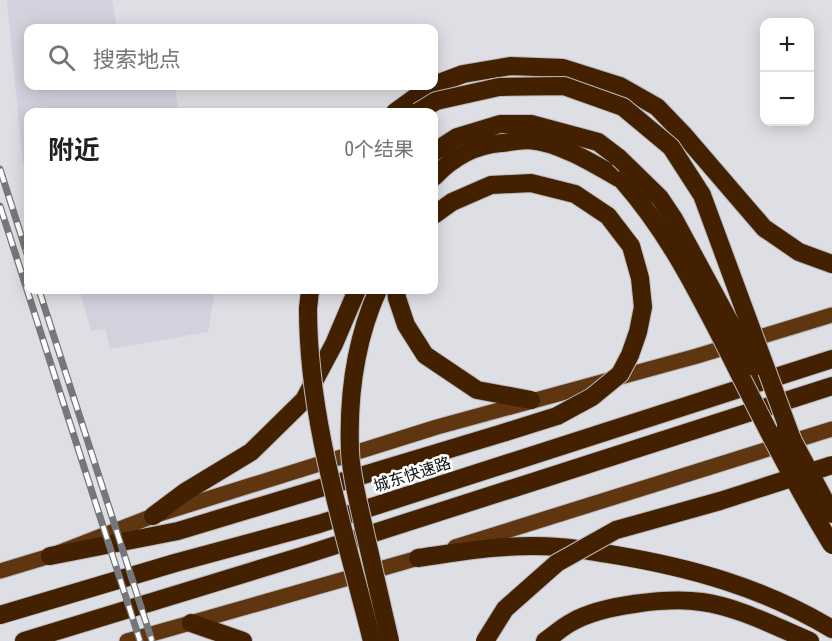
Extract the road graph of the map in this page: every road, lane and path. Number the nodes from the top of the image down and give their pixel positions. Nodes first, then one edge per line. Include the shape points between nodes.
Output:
1 (438, 83) edge
2 (425, 90) edge
3 (400, 108) edge
4 (425, 108) edge
5 (438, 149) edge
6 (438, 174) edge
7 (438, 212) edge
8 (832, 264) edge
9 (310, 294) edge
10 (355, 294) edge
11 (376, 294) edge
12 (396, 294) edge
13 (832, 315) edge
14 (832, 359) edge
15 (832, 386) edge
16 (531, 400) junction
17 (832, 429) edge
18 (792, 439) junction
19 (832, 465) edge
20 (832, 514) edge
21 (153, 516) junction
22 (832, 545) edge
23 (50, 556) junction
24 (418, 558) junction
25 (0, 571) edge
26 (0, 615) edge
27 (191, 623) junction
28 (832, 630) edge
29 (24, 641) edge
30 (127, 641) edge
31 (243, 641) edge
32 (372, 641) edge
33 (390, 641) edge
34 (485, 641) edge
35 (545, 641) edge
36 (810, 641) edge

1 - 8 highway via 510,66 563,68 620,86 657,107 764,228 799,252
2 - 3 highway
4 - 18 highway, bridge via 436,101 499,87 564,86 623,107 671,147 702,195
5 - 18 highway, bridge via 457,137 500,124 531,124 598,142 619,158 660,198 674,219
6 - 22 highway, bridge via 462,153 486,144 529,140 555,146 622,180 646,207 698,292 805,502
7 - 23 highway, bridge via 491,185 531,183 575,194 608,216 631,246 644,307 620,375 592,398 557,416 178,531
9 - 32 highway, bridge via 308,346 313,388
10 - 21 highway via 304,400 251,452
11 - 33 highway, bridge via 364,321 356,360 350,401 350,454
12 - 16 highway via 406,325 424,355 477,390
13 - 16 main road
14 - 26 highway, 城东快速路 via 319,524
15 - 29 highway
16 - 21 main road
17 - 24 main road
18 - 20 highway, bridge
19 - 34 highway, bridge via 616,530 557,563 505,609
21 - 23 main road
23 - 25 main road
24 - 27 main road
24 - 28 highway via 495,547 559,547 652,561 729,581 801,611
27 - 30 main road
27 - 31 highway
35 - 36 highway via 573,621 621,605 663,601 702,602

